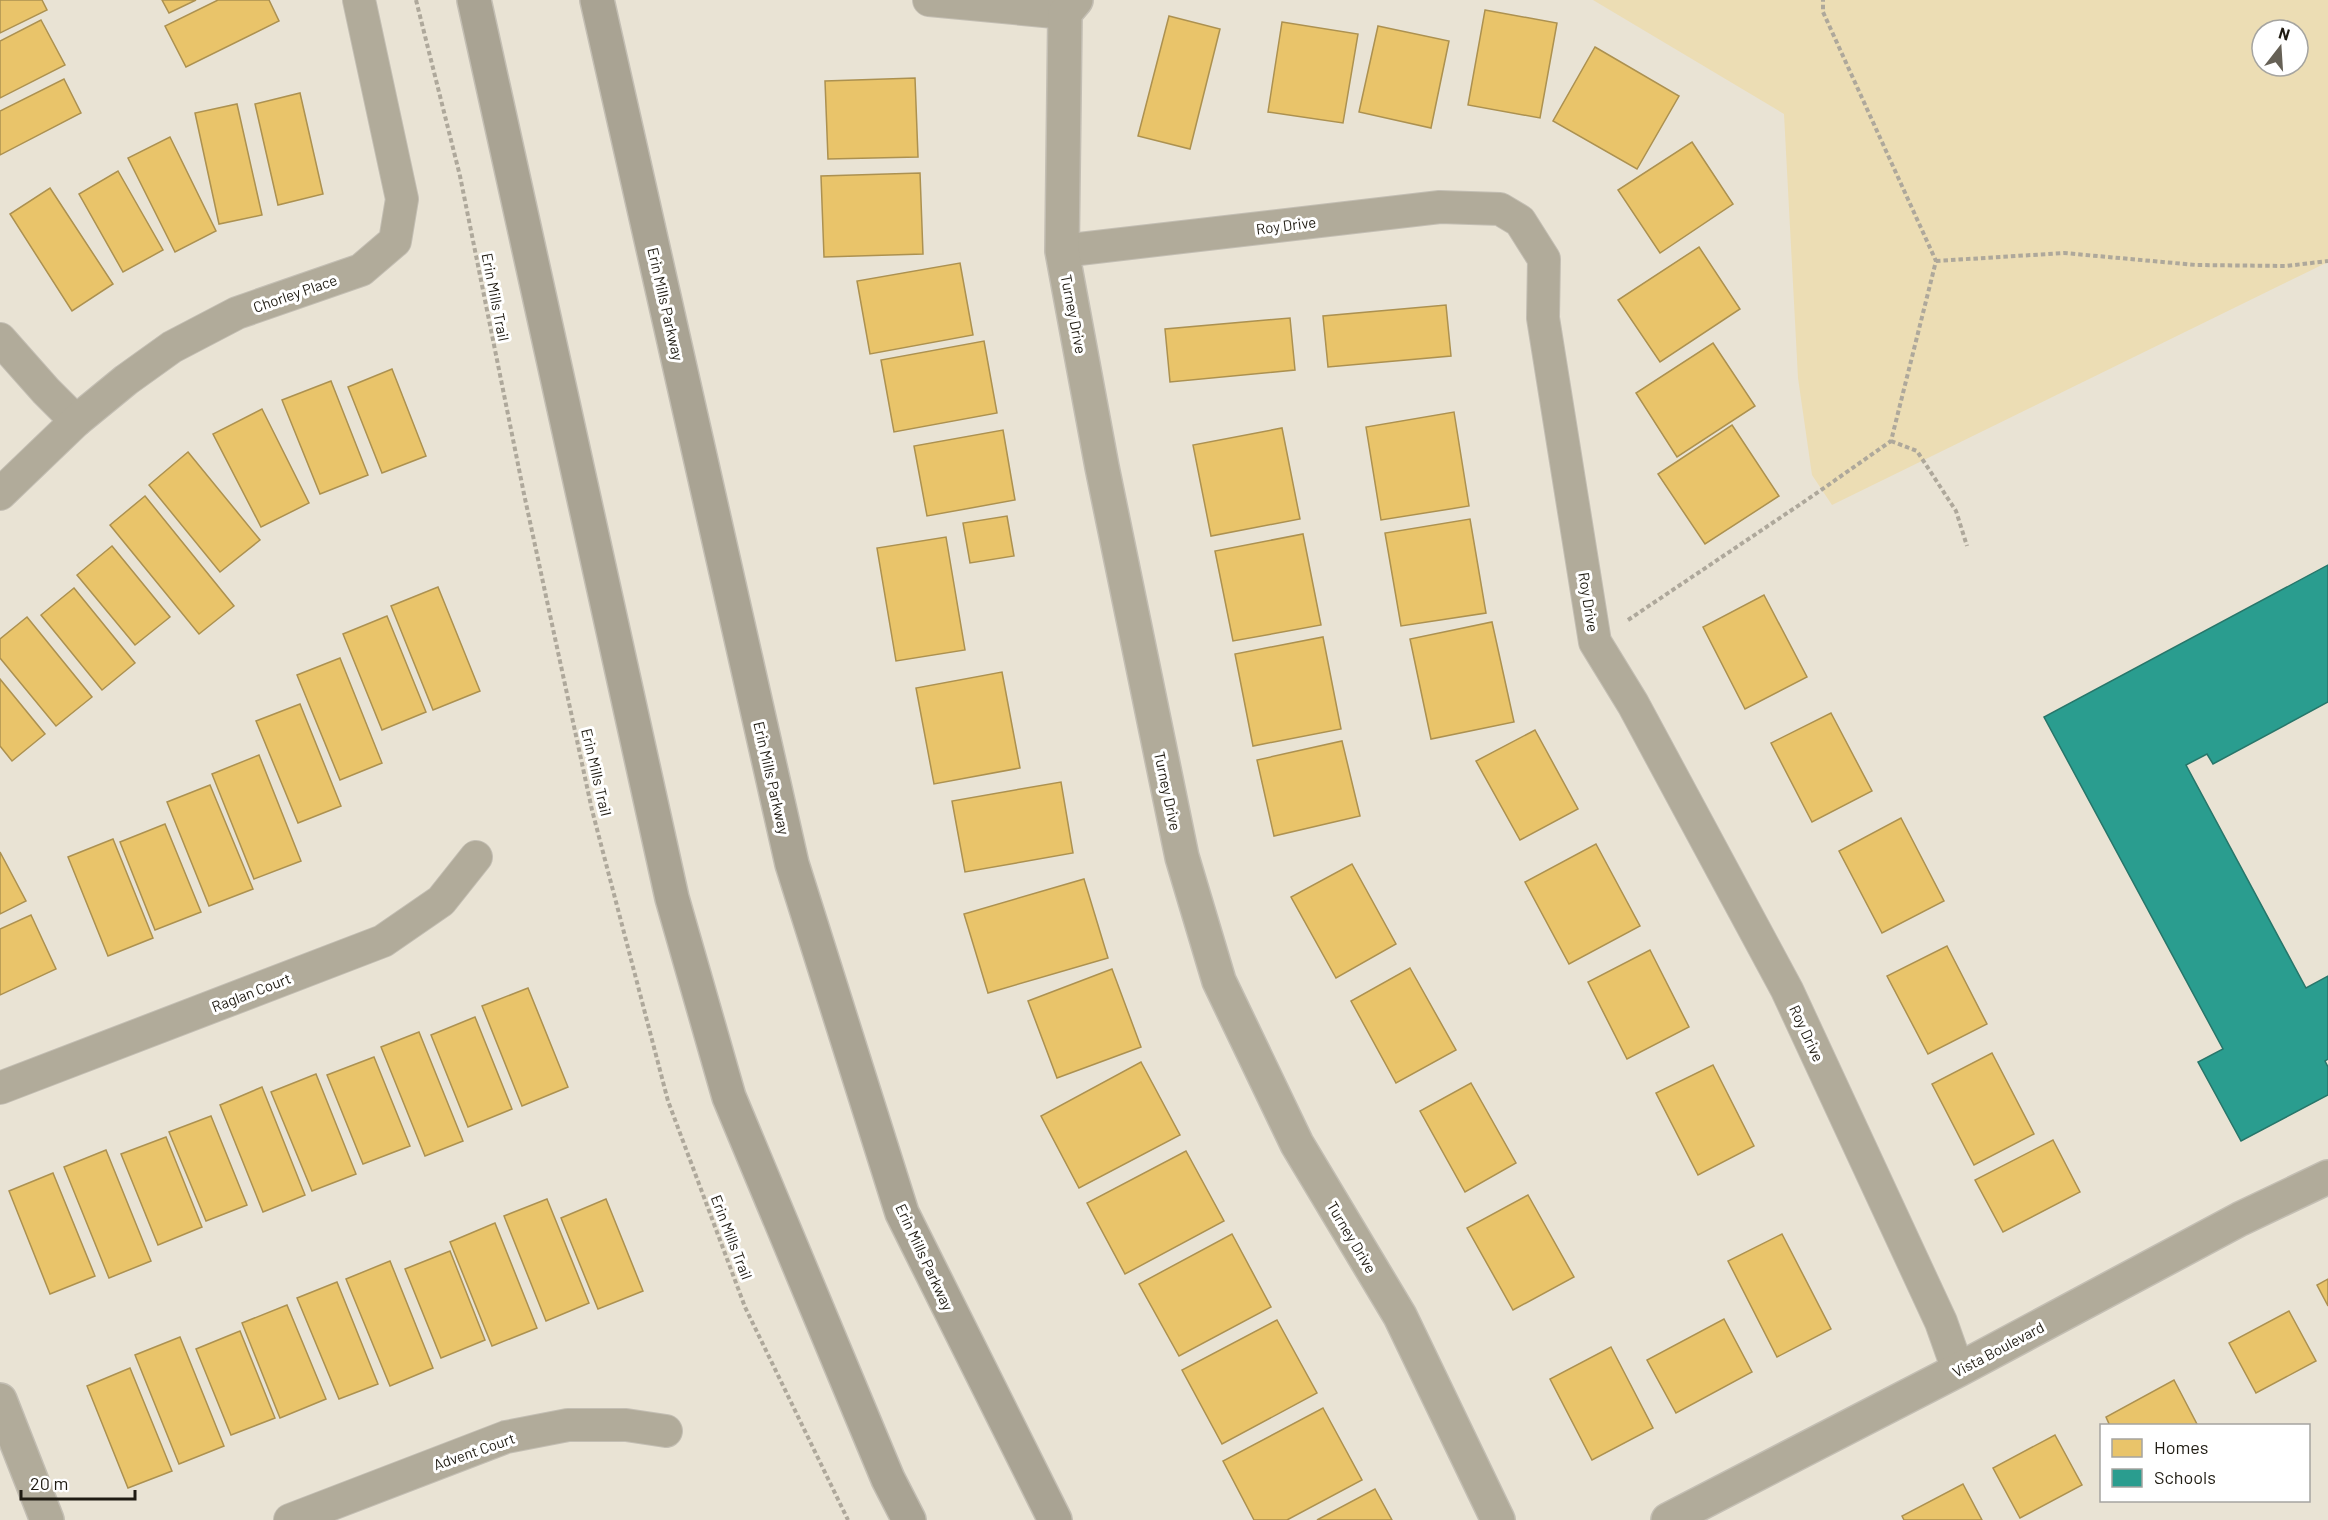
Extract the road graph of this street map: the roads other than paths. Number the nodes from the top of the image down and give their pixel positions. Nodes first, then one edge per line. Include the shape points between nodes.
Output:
1 (359, 0) edge
2 (474, 0) edge
3 (597, 0) edge
4 (928, 0) edge
5 (1071, 7) edge
6 (1062, 251) junction
7 (0, 339) edge
8 (76, 421) junction
9 (0, 494) edge
10 (476, 857) dead end
11 (0, 1088) edge
12 (2328, 1177) edge
13 (1958, 1370) junction
14 (0, 1400) edge
15 (666, 1431) dead end
16 (46, 1520) edge
17 (290, 1520) edge
18 (909, 1520) edge
19 (1055, 1520) edge
20 (1498, 1520) edge
21 (1668, 1520) edge

1 - 8 street, Chorley Place via 402,199 395,241 361,270 237,314 172,347
2 - 18 main road via 672,898 729,1097 888,1479
3 - 19 main road, Erin Mills Parkway via 792,864 902,1213
4 - 5 street
5 - 6 street, Turney Drive
6 - 13 street, Roy Drive via 1440,207 1500,209 1521,221 1544,259 1543,318 1595,642 1633,704 1787,990 1941,1322
6 - 20 street, Turney Drive via 1182,857 1219,981 1297,1144 1400,1316
7 - 8 street
8 - 9 street, Chorley Place
10 - 11 street, Raglan Court via 441,901 383,941
12 - 13 street, Vista Boulevard via 2240,1219
13 - 21 street, Vista Boulevard
14 - 16 street
15 - 17 street, Advent Court via 626,1425 568,1425 506,1437

